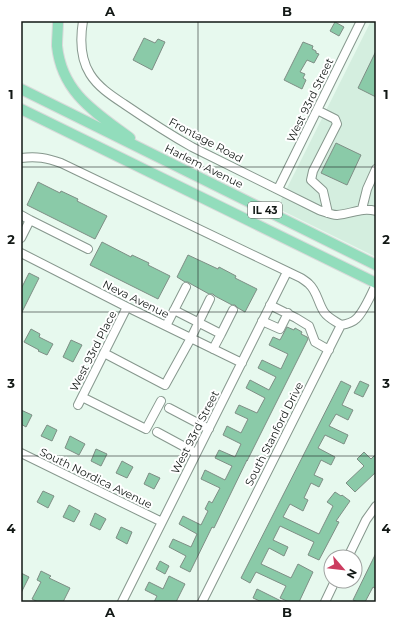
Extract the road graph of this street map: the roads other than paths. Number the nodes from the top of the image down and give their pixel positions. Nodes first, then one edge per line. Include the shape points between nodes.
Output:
1 (58, 21) edge
2 (83, 21) edge
3 (361, 21) edge
4 (21, 89) edge
5 (318, 110) junction
6 (22, 111) edge
7 (153, 154) junction
8 (21, 158) edge
9 (376, 169) edge
10 (278, 189) junction
11 (362, 209) junction
12 (376, 211) edge
13 (328, 213) junction
14 (21, 215) edge
15 (30, 220) junction
16 (21, 238) edge
17 (88, 249) dead end
18 (21, 253) edge
19 (376, 265) edge
20 (287, 272) junction
21 (376, 284) edge
22 (186, 287) dead end
23 (210, 299) dead end
24 (270, 305) junction
25 (127, 307) junction
26 (174, 310) junction
27 (233, 310) dead end
28 (288, 313) junction
29 (262, 321) junction
30 (199, 323) junction
31 (341, 325) junction
32 (166, 326) junction
33 (220, 334) junction
34 (191, 338) junction
35 (213, 349) junction
36 (329, 350) junction
37 (104, 353) junction
38 (242, 363) junction
39 (82, 397) junction
40 (161, 401) dead end
41 (78, 405) dead end
42 (169, 408) dead end
43 (209, 429) junction
44 (157, 432) dead end
45 (21, 452) edge
46 (196, 453) junction
47 (376, 506) edge
48 (162, 522) junction
49 (352, 549) edge
50 (331, 589) edge
51 (122, 602) edge
52 (202, 602) edge
53 (325, 602) edge

1 - 7 main road via 59,58 70,85 92,110
2 - 10 street, Frontage Road via 82,53 90,75 99,86 174,137
3 - 5 street, West 93rd Street
4 - 7 main road, Harlem Avenue / IL 43
5 - 10 street, West 93rd Street
5 - 13 street via 335,119 337,124 311,180 323,191
6 - 21 main road, IL 43
7 - 19 main road, Harlem Avenue / IL 43
8 - 20 street via 47,158 61,163
9 - 11 street via 366,189
10 - 13 street, Frontage Road
11 - 12 street, Frontage Road
11 - 13 street, Frontage Road via 338,215
14 - 15 street
15 - 16 street
15 - 17 street
18 - 25 street, Neva Avenue
20 - 24 street, West 93rd Street
20 - 31 street via 309,284 325,313
21 - 31 street via 361,314 350,323
22 - 26 street
23 - 30 street
24 - 28 street
24 - 29 street, West 93rd Street
25 - 32 street, Neva Avenue
25 - 37 street, West 93rd Place
26 - 30 street
26 - 32 street
27 - 33 street
28 - 29 street via 280,329
28 - 36 street via 309,326 314,342
29 - 38 street, West 93rd Street
30 - 33 street
30 - 34 street
31 - 36 street, South Stanford Drive
32 - 34 street, Neva Avenue
33 - 35 street
34 - 35 street, Neva Avenue
34 - 37 street via 165,385
35 - 38 street, Neva Avenue
36 - 52 street, South Stanford Drive
37 - 39 street, West 93rd Place
38 - 43 street, West 93rd Street
39 - 40 street via 146,429
39 - 41 street, West 93rd Place
42 - 43 street
43 - 46 street, West 93rd Street
44 - 46 street
45 - 48 street, South Nordica Avenue
46 - 48 street, West 93rd Street
47 - 49 street
48 - 51 street, West 93rd Street
50 - 53 street

